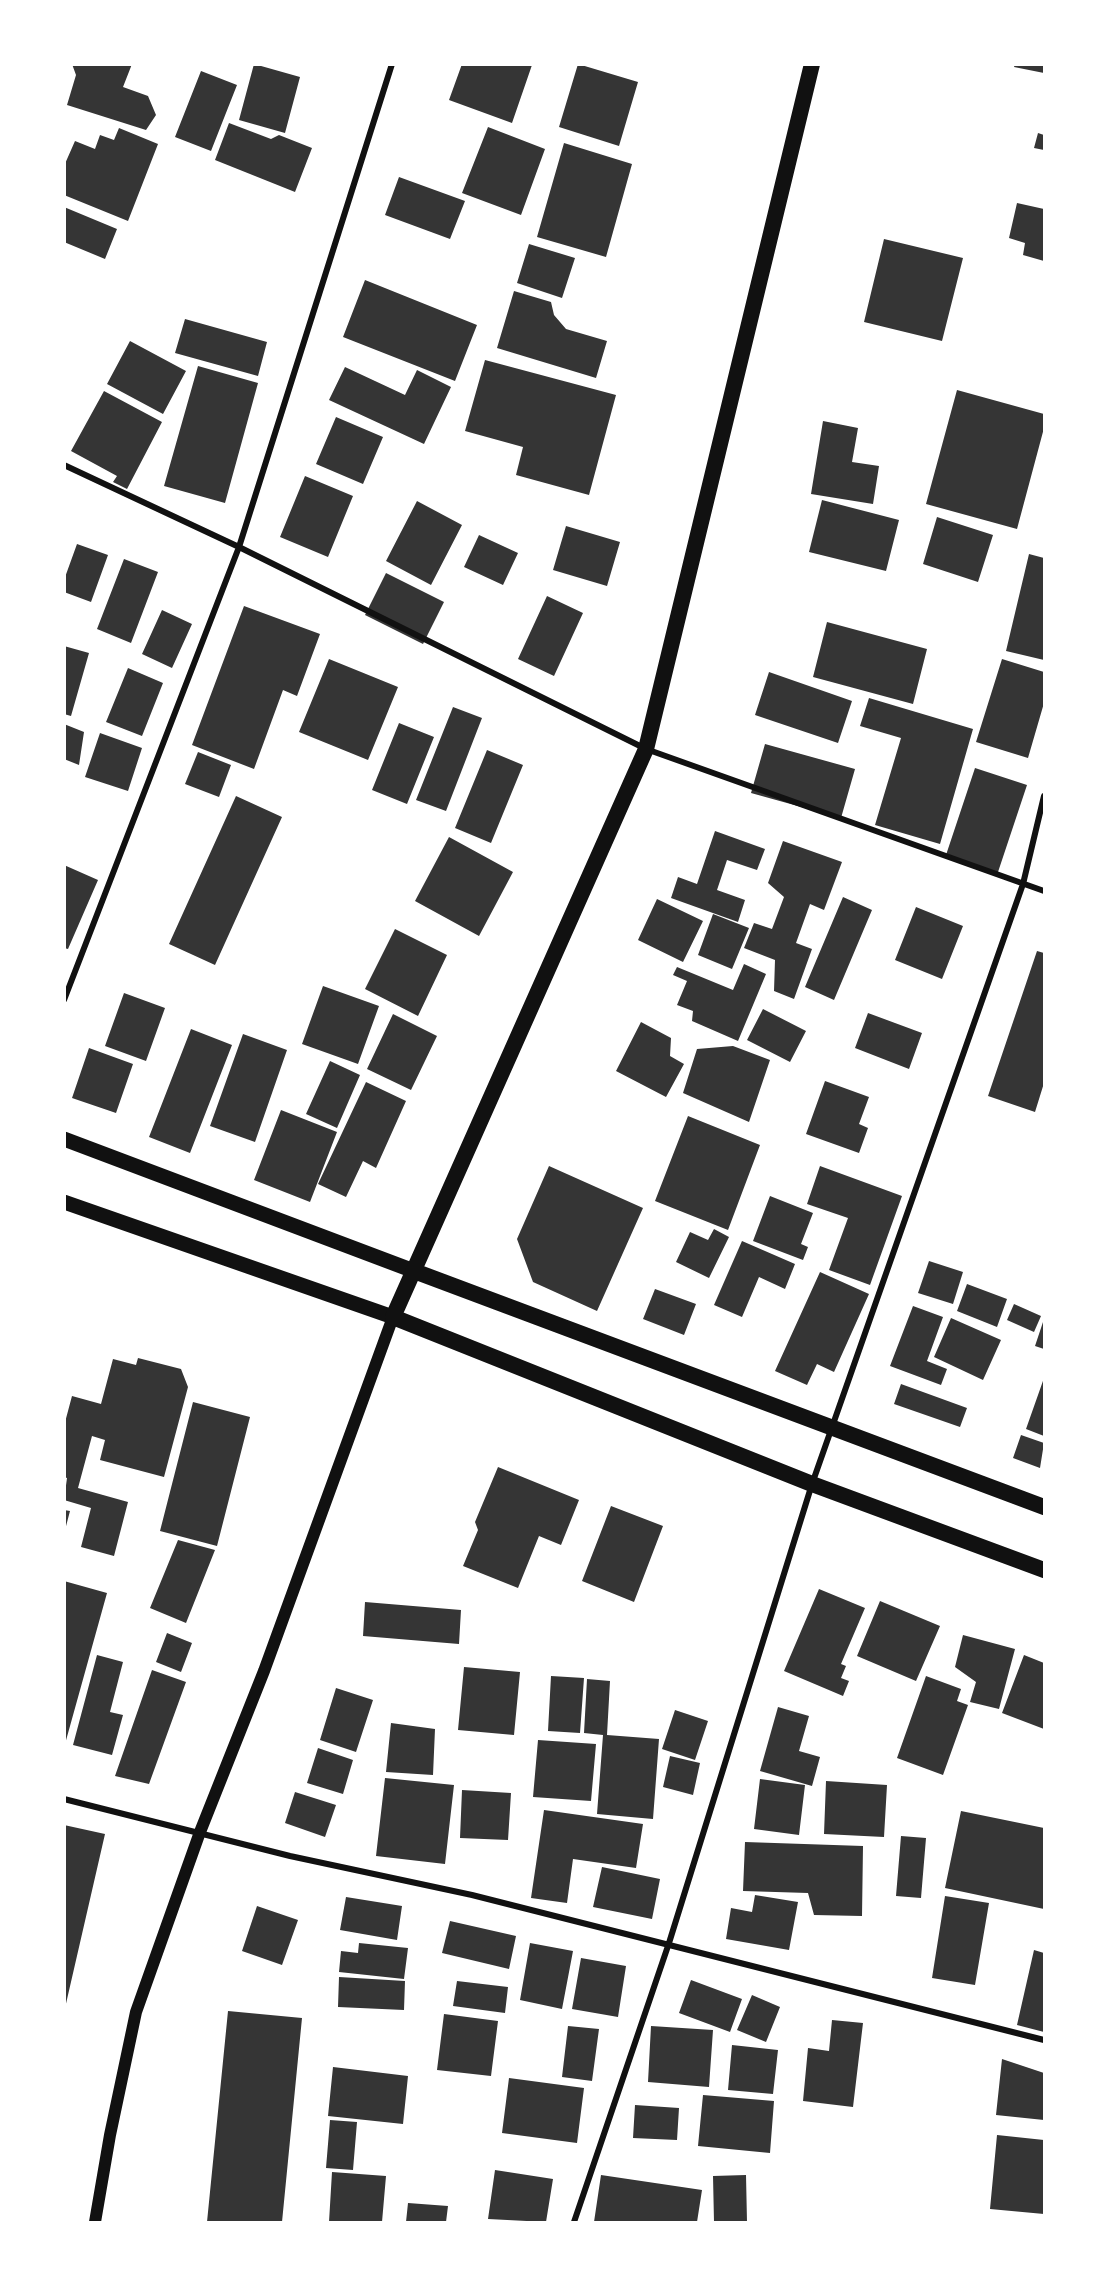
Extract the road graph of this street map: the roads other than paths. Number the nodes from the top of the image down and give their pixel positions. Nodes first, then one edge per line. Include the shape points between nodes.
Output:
1 (392, 64) edge
2 (812, 64) edge
3 (64, 465) edge
4 (239, 547) junction
5 (646, 748) junction
6 (1044, 796) edge
7 (1023, 884) junction
8 (1044, 891) edge
9 (64, 1000) edge
10 (64, 1139) edge
11 (64, 1202) edge
12 (414, 1271) junction
13 (393, 1317) junction
14 (832, 1428) junction
15 (812, 1484) junction
16 (1044, 1507) edge
17 (1044, 1570) edge
18 (64, 1799) edge
19 (200, 1832) junction
20 (669, 1943) junction
21 (1044, 2040) edge
22 (95, 2223) edge
23 (574, 2223) edge

1 - 4 street
2 - 5 highway
3 - 4 street
4 - 5 street
4 - 9 street
5 - 7 street
5 - 12 highway
6 - 7 street
7 - 8 street
7 - 14 street
10 - 12 main road
11 - 13 main road
12 - 13 highway
12 - 14 highway
13 - 15 highway
13 - 19 main road via 264,1671
14 - 15 street
14 - 16 highway
15 - 17 highway
15 - 20 street
18 - 19 street
19 - 20 street
19 - 22 main road via 136,2012
20 - 21 street
20 - 23 street

